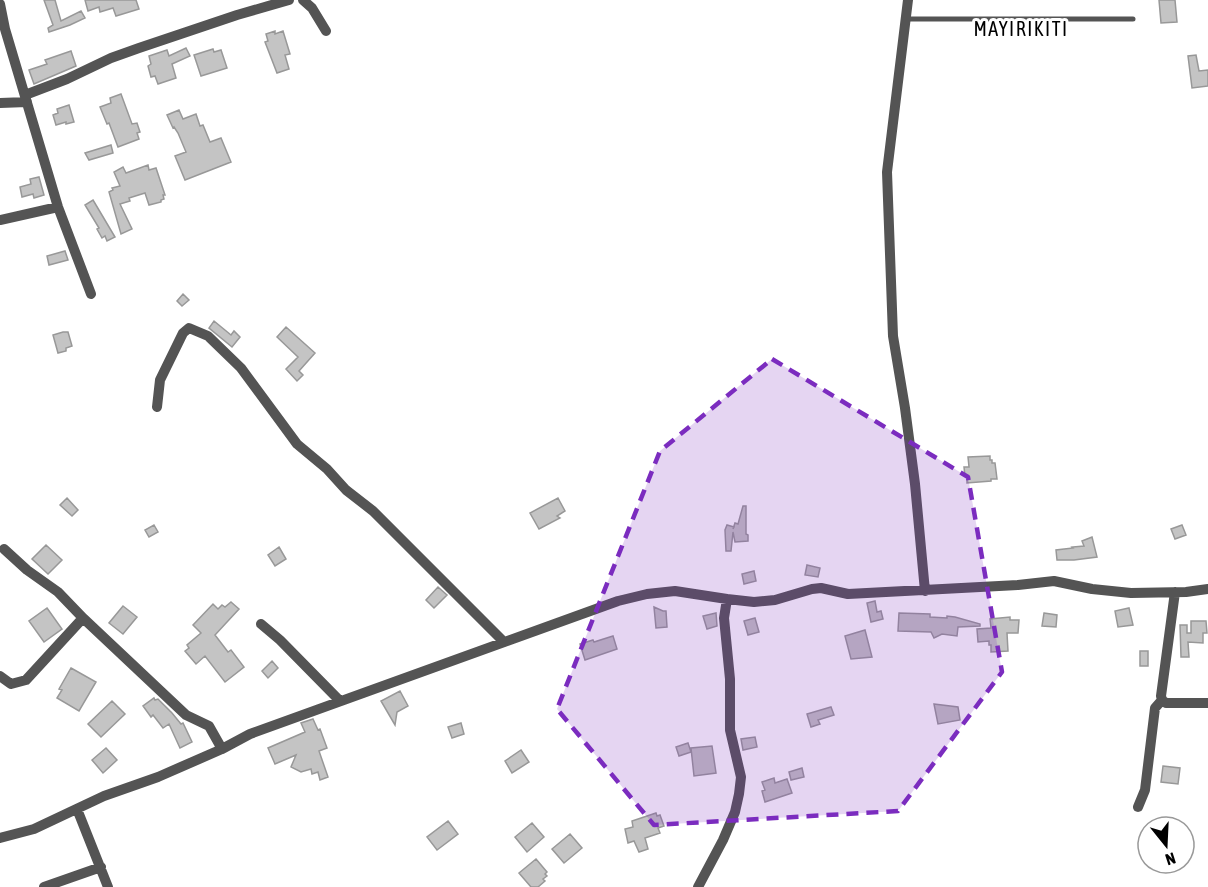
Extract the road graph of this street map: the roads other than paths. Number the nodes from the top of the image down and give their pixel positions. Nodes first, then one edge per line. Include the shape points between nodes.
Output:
1 (289, 0) edge
2 (303, 0) edge
3 (908, 0) edge
4 (0, 4) edge
5 (1133, 19) dead end
6 (906, 20) junction
7 (326, 31) dead end
8 (26, 99) junction
9 (0, 103) edge
10 (58, 207) junction
11 (0, 220) edge
12 (91, 294) dead end
13 (157, 407) dead end
14 (4, 549) dead end
15 (1208, 589) edge
16 (925, 591) junction
17 (1175, 592) junction
18 (727, 599) junction
19 (83, 618) junction
20 (261, 624) dead end
21 (504, 642) junction
22 (0, 676) edge
23 (340, 700) junction
24 (1162, 700) junction
25 (1208, 703) edge
26 (222, 750) junction
27 (1138, 807) dead end
28 (77, 809) junction
29 (0, 838) edge
30 (101, 867) junction
31 (44, 887) edge
32 (108, 887) edge
33 (698, 887) edge

1 - 8 street via 111,58
2 - 7 street
3 - 6 street
4 - 8 street
5 - 6 lane
6 - 16 street via 887,172 893,336
8 - 9 street
8 - 10 street
10 - 11 street
10 - 12 street
13 - 21 street via 160,380 183,333 189,328 208,336 241,368 297,444 373,511
14 - 19 street
15 - 17 street
16 - 17 street via 1054,581 1122,592
16 - 18 street via 848,594 821,588 767,601
17 - 24 street
18 - 21 street via 675,591 647,594
18 - 33 street via 724,618 730,730 741,777 740,794 723,840
19 - 22 street via 26,680 11,684
19 - 26 street via 186,715 209,726
20 - 23 street
21 - 23 street
23 - 26 street via 250,734
24 - 25 street
24 - 27 street via 1155,708 1145,790
26 - 28 street
28 - 29 street via 34,829
28 - 30 street
30 - 31 street
30 - 32 street

